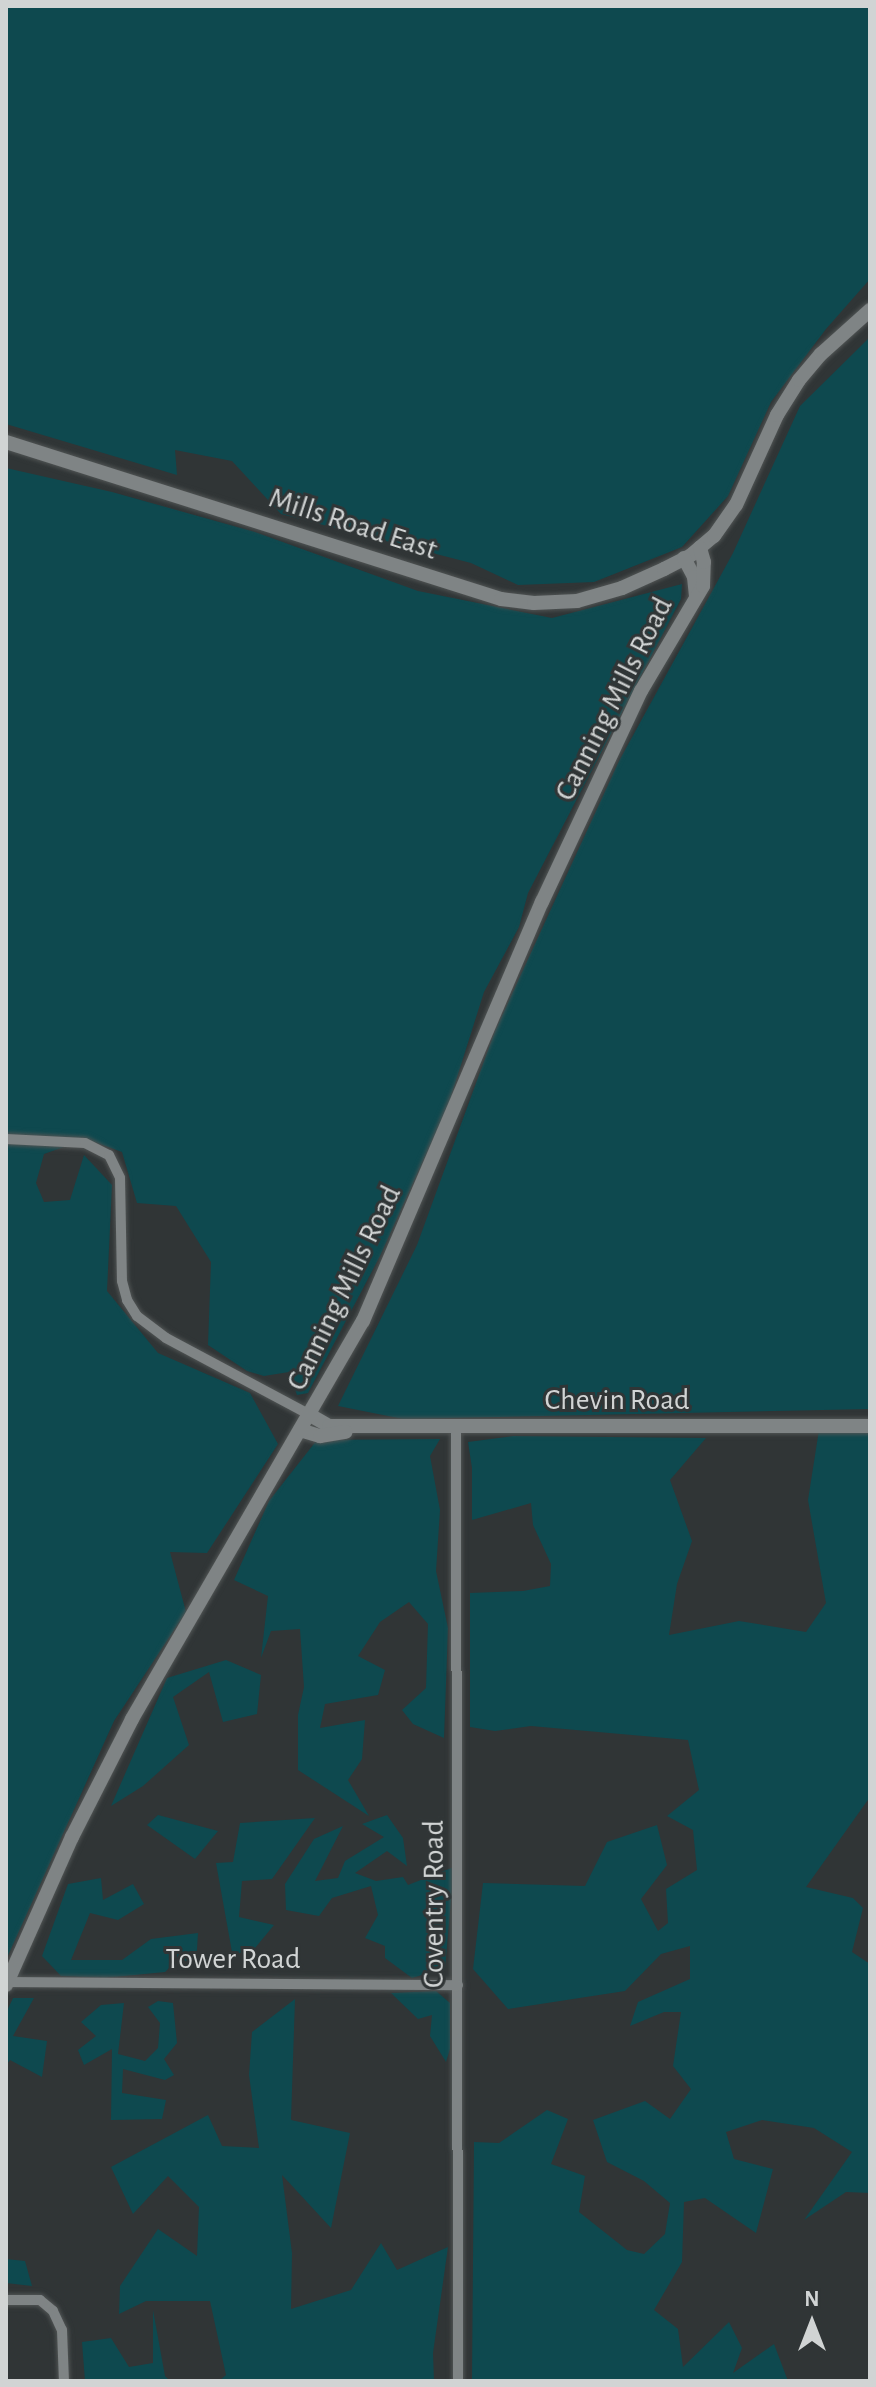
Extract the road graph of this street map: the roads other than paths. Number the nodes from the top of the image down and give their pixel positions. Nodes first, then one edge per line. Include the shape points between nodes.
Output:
1 (870, 310) edge
2 (6, 442) edge
3 (700, 548) junction
4 (684, 558) junction
5 (696, 597) junction
6 (6, 1139) edge
7 (310, 1415) junction
8 (365, 1426) junction
9 (870, 1426) edge
10 (456, 1427) junction
11 (300, 1430) junction
12 (7, 1984) edge
13 (458, 1985) junction
14 (6, 2300) edge
15 (64, 2381) edge
16 (458, 2381) edge

1 - 3 main road via 799,380 777,415 737,504
2 - 4 main road, Mills Road East via 514,601 586,599
3 - 4 main road
3 - 5 main road, Canning Mills Road via 704,577
4 - 5 main road, Canning Mills Road
5 - 7 main road, Canning Mills Road via 641,691 598,780 363,1321
6 - 7 street via 85,1143 109,1155 120,1178 122,1281 137,1316 166,1338
7 - 8 main road, Chevin Road via 329,1426
7 - 11 main road, Canning Mills Road
8 - 10 main road, Chevin Road
8 - 11 main road, Chevin Road via 332,1435
9 - 10 main road, Chevin Road
10 - 13 street, Coventry Road
11 - 12 main road, Canning Mills Road via 129,1726 72,1837
12 - 13 street, Tower Road
13 - 16 street, Coventry Road
14 - 15 street via 40,2300 53,2311 62,2330

